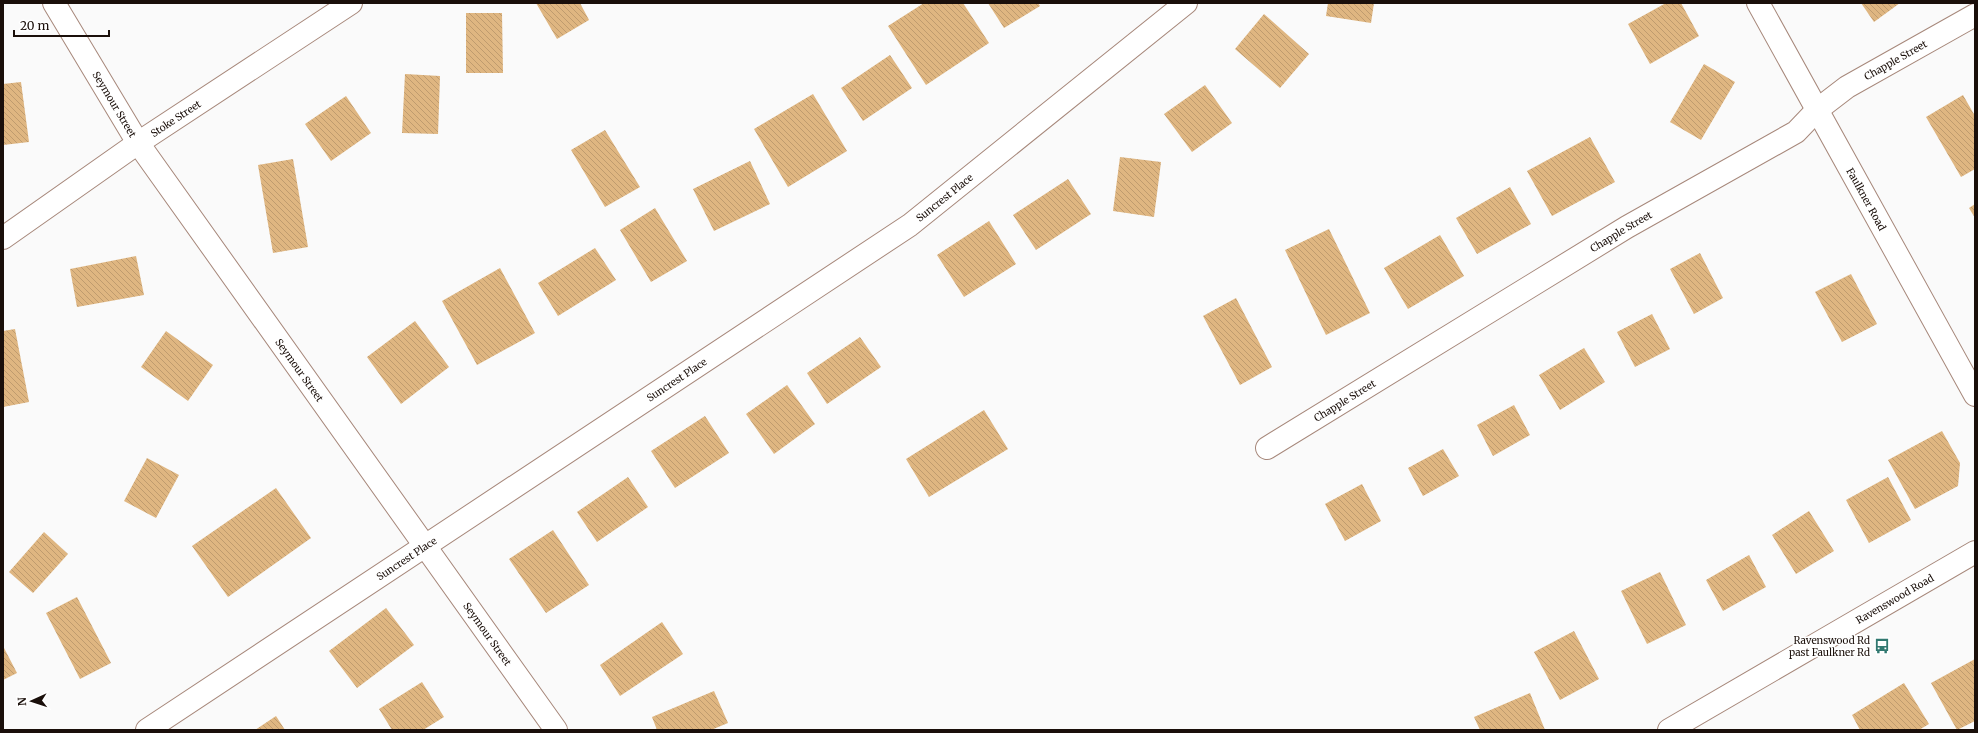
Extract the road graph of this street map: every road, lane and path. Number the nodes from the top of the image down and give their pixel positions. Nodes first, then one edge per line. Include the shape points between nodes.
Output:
1 (54, 3) edge
2 (351, 3) edge
3 (1186, 3) edge
4 (1758, 3) edge
5 (1975, 15) edge
6 (1817, 110) junction
7 (138, 143) junction
8 (3, 238) edge
9 (1975, 394) edge
10 (1267, 448) dead end
11 (426, 548) junction
12 (1975, 552) edge
13 (147, 730) edge
14 (556, 730) edge
15 (1669, 730) edge

1 - 7 street, Seymour Street
2 - 7 street, Stoke Street
3 - 11 street, Suncrest Place via 910,226
4 - 6 street, Faulkner Road
5 - 6 street, Chapple Street via 1847,87
6 - 9 street, Faulkner Road
6 - 10 street, Chapple Street via 1796,132 1627,227
7 - 8 street, Stoke Street
7 - 11 street, Seymour Street
11 - 13 street, Suncrest Place
11 - 14 street, Seymour Street
12 - 15 street, Ravenswood Road

